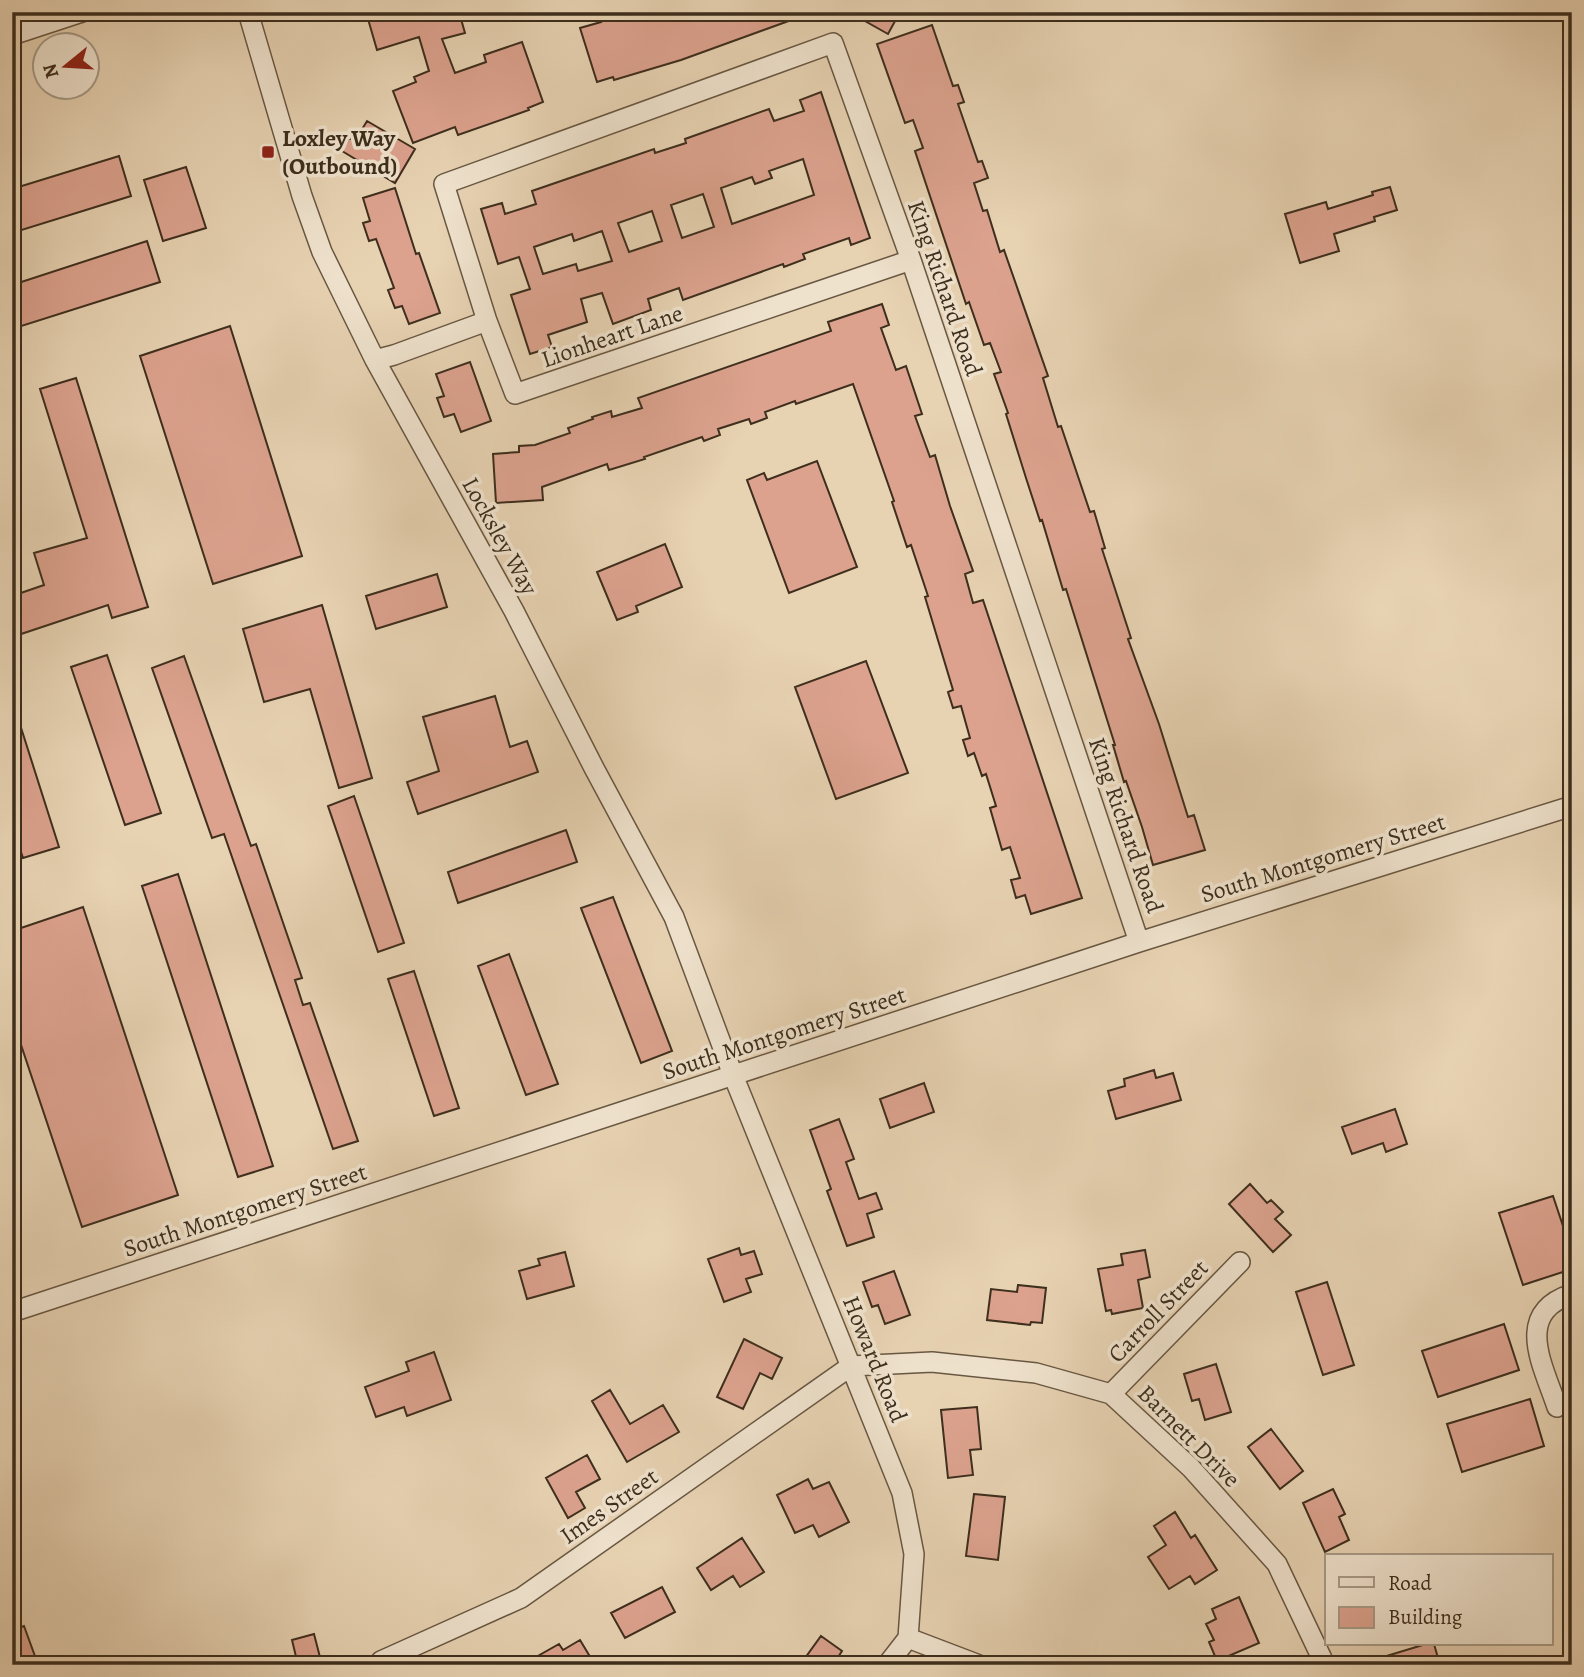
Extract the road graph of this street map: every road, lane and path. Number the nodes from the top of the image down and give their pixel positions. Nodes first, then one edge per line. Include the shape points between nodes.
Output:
1 (82, 12) edge
2 (248, 12) edge
3 (12, 35) edge
4 (911, 260) junction
5 (487, 321) junction
6 (375, 360) junction
7 (1572, 806) edge
8 (1139, 942) junction
9 (733, 1076) junction
10 (1240, 1262) dead end
11 (1572, 1294) edge
12 (12, 1312) edge
13 (851, 1366) junction
14 (1111, 1394) junction
15 (1557, 1407) dead end
16 (908, 1638) junction
17 (381, 1661) dead end
18 (887, 1665) edge
19 (979, 1665) edge
20 (1325, 1665) edge

1 - 3 street
2 - 6 street, Locksley Way via 321,252
4 - 5 street, Lionheart Lane via 515,394
4 - 5 street, King Richard Road via 833,43 444,184
4 - 8 street, King Richard Road
5 - 6 street
6 - 9 street, Locksley Way via 514,611 674,916
7 - 8 street, South Montgomery Street
8 - 9 street, South Montgomery Street
9 - 12 street, South Montgomery Street
9 - 13 street, Howard Road
10 - 14 street, Carroll Street
11 - 15 street via 1555,1299 1543,1311 1534,1334
13 - 14 street, Barnett Drive via 932,1362 1036,1373
13 - 16 street, Howard Road via 902,1493 914,1554
13 - 17 street, Imes Street via 521,1598
14 - 20 street, Barnett Drive via 1191,1468 1277,1564
16 - 18 street
16 - 19 street

